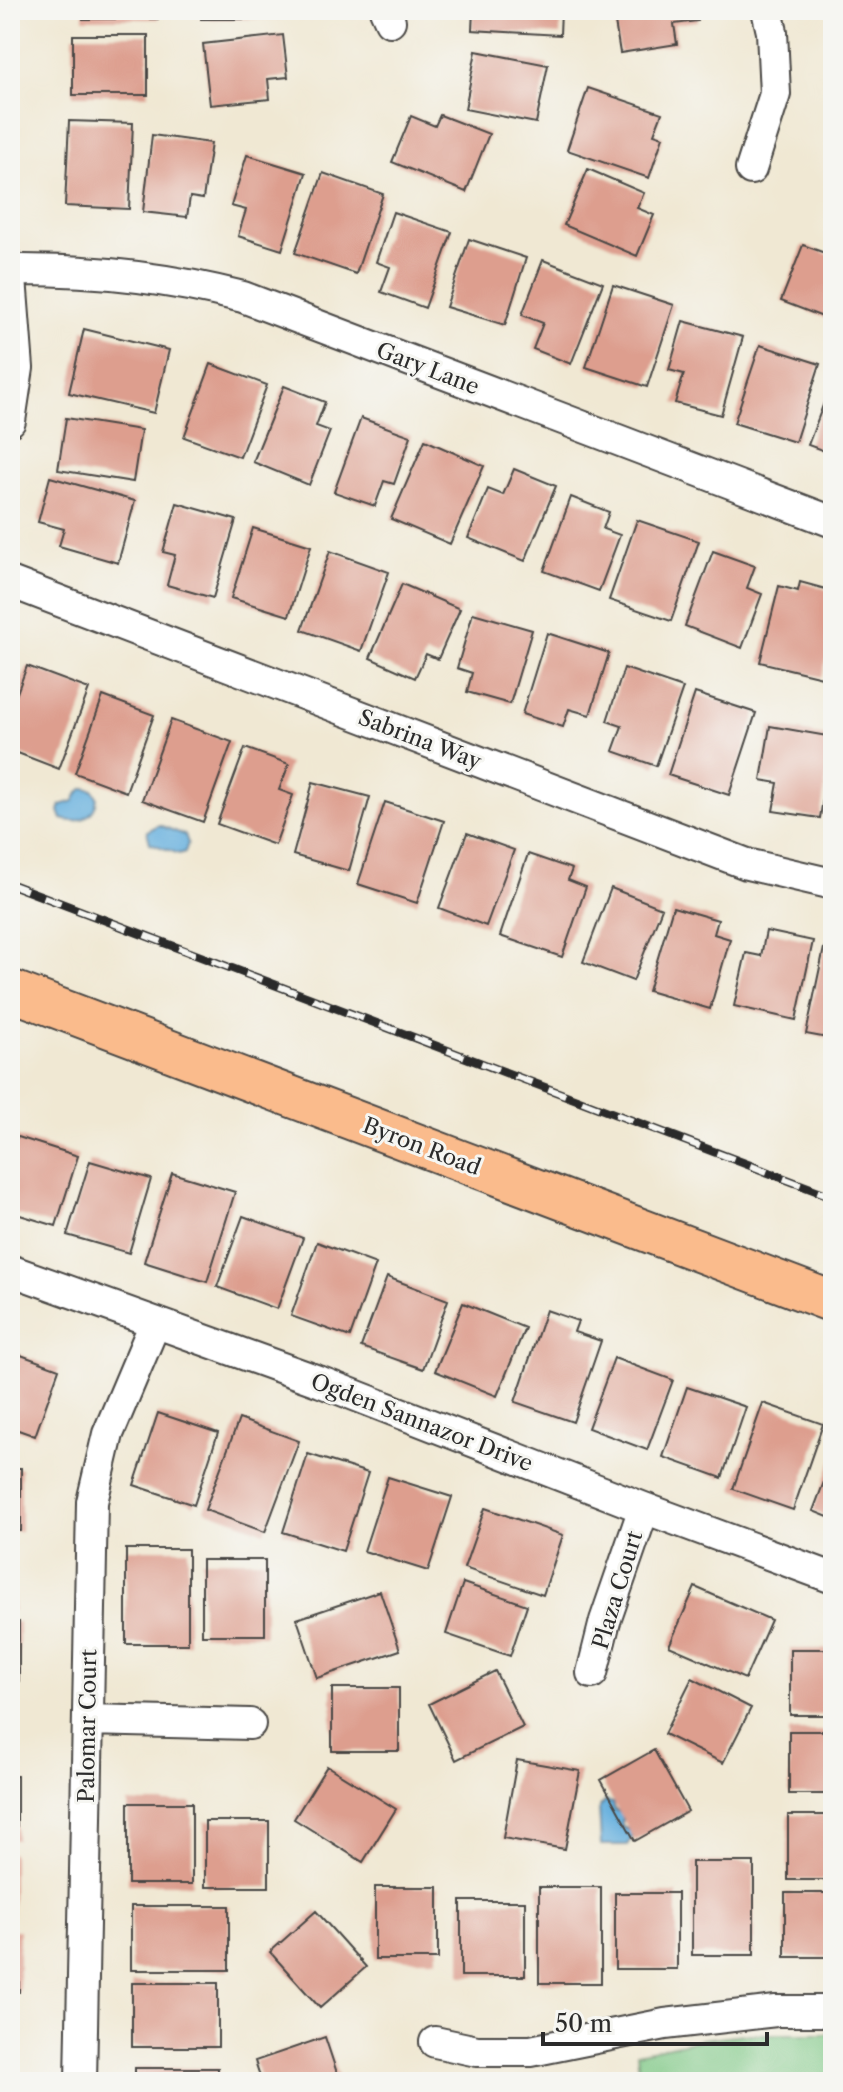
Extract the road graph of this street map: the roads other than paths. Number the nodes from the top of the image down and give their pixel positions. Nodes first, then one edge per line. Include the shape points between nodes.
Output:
1 (767, 10) edge
2 (751, 169) dead end
3 (10, 267) edge
4 (10, 421) edge
5 (833, 522) edge
6 (10, 582) edge
7 (833, 884) edge
8 (10, 990) edge
9 (10, 1270) edge
10 (833, 1302) edge
11 (155, 1323) junction
12 (644, 1508) junction
13 (833, 1578) edge
14 (592, 1673) dead end
15 (88, 1720) junction
16 (250, 1724) dead end
17 (833, 2011) edge
18 (435, 2042) dead end
19 (81, 2082) edge

1 - 2 street via 775,94
3 - 4 street via 18,368
3 - 5 street, Gary Lane via 117,273 186,282 243,297
6 - 7 street, Sabrina Way via 747,864
8 - 10 main road, Byron Road
9 - 11 street, Ogden Sannazor Drive
11 - 12 street, Ogden Sannazor Drive
11 - 15 street, Palomar Court via 108,1434 92,1502
12 - 13 street, Ogden Sannazor Drive
12 - 14 street, Plaza Court
15 - 16 street
15 - 19 street, Palomar Court
17 - 18 street via 776,2011 665,2024 531,2051 477,2051

